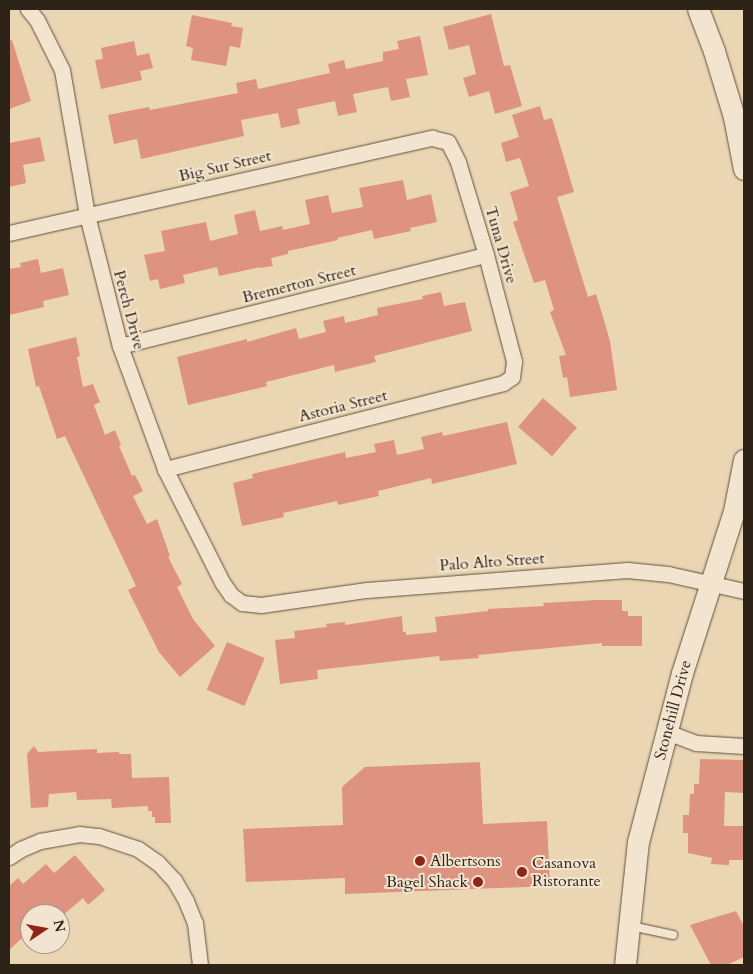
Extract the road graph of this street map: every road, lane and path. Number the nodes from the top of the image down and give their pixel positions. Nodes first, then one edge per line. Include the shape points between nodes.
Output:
1 (28, 9) edge
2 (698, 9) edge
3 (448, 142) joint
4 (744, 169) edge
5 (87, 215) junction
6 (9, 233) edge
7 (486, 255) junction
8 (120, 346) junction
9 (514, 360) joint
10 (744, 460) edge
11 (165, 469) junction
12 (710, 583) junction
13 (744, 590) edge
14 (242, 604) joint
15 (667, 732) junction
16 (744, 746) edge
17 (9, 857) edge
18 (629, 926) junction
19 (673, 935) dead end
20 (200, 965) edge
21 (626, 965) edge

1 - 5 street, Perch Drive via 37,20 62,70
2 - 4 main road via 734,117
3 - 5 street, Big Sur Street via 432,138
3 - 7 street, Tuna Drive via 458,162
5 - 6 street, Big Sur Street
5 - 8 street, Perch Drive
7 - 8 street, Bremerton Street
7 - 9 street, Tuna Drive
8 - 11 street, Perch Drive
9 - 11 street, Astoria Street via 512,377 503,383
10 - 12 main road, Stonehill Drive via 734,511
11 - 14 street, Perch Drive via 222,582
12 - 13 street, Palo Alto Street
12 - 14 street, Palo Alto Street via 627,570 396,587 261,605
12 - 15 main road, Stonehill Drive
15 - 16 street via 696,743
15 - 18 main road, Stonehill Drive via 638,842
17 - 20 street via 40,840 79,834 99,836 138,849 174,880 186,901 194,923
18 - 19 lane
18 - 21 main road, Stonehill Drive

